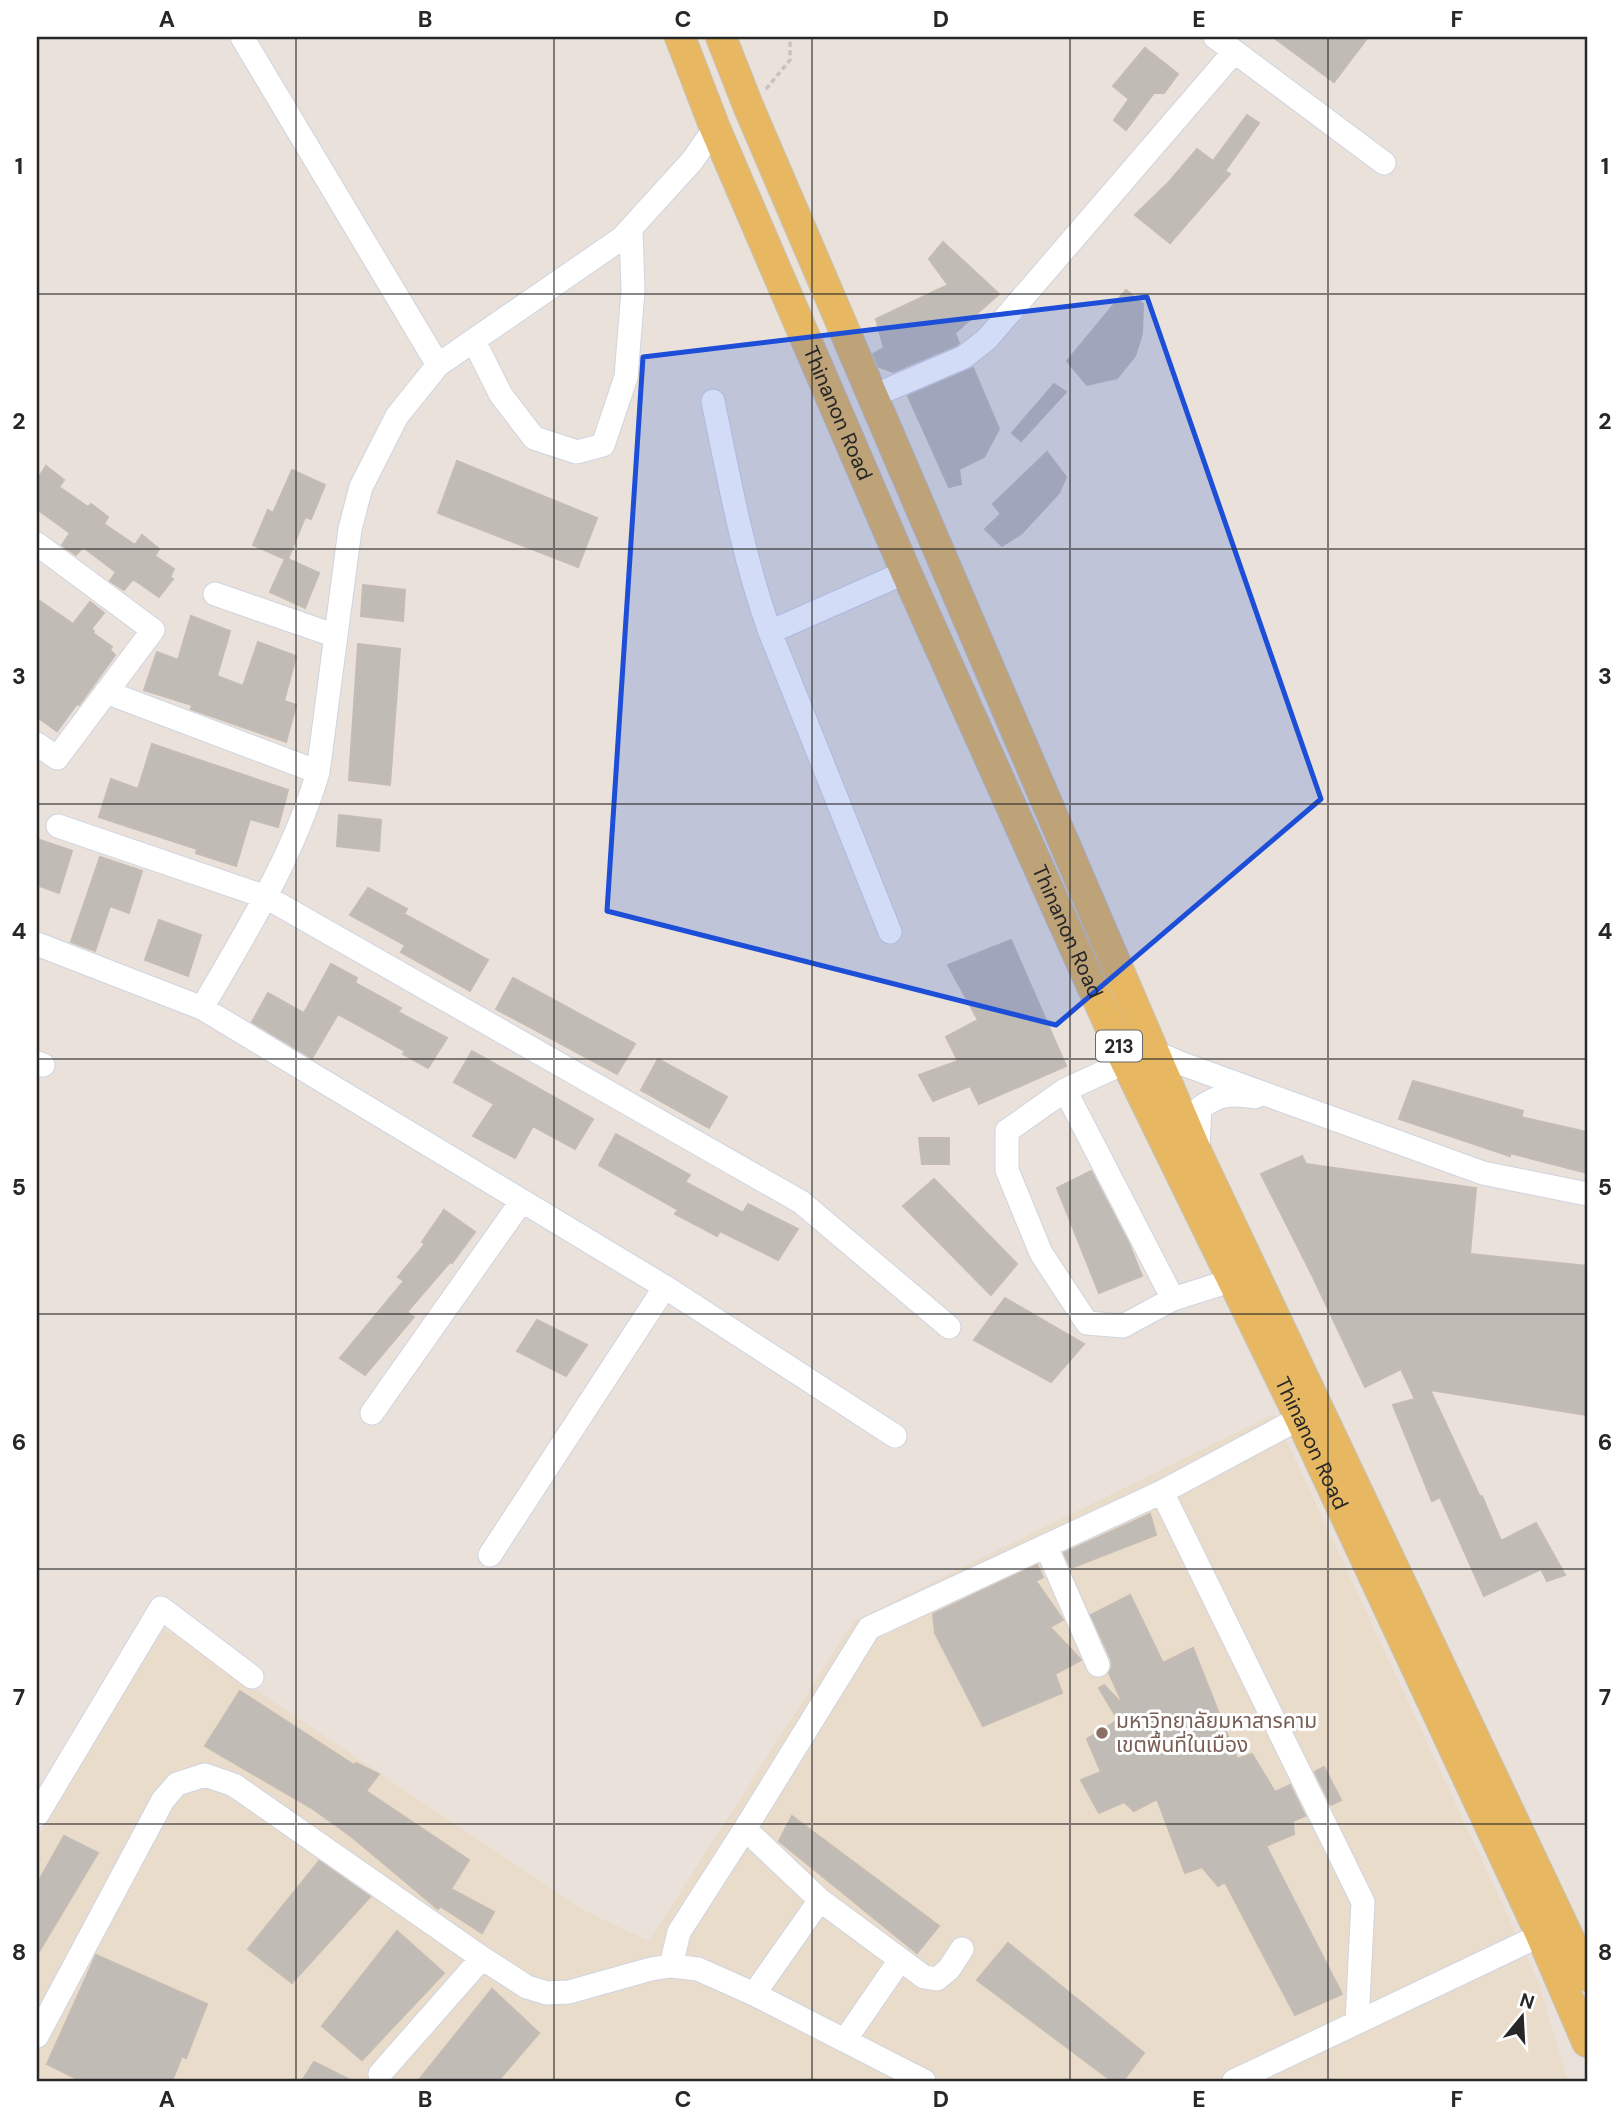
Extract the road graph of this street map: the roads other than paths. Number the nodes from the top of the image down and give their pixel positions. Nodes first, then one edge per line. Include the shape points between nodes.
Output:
1 (242, 37) edge
2 (680, 37) edge
3 (721, 37) edge
4 (1215, 37) edge
5 (1234, 52) junction
6 (715, 128) junction
7 (1384, 163) dead end
8 (631, 229) junction
9 (474, 341) junction
10 (438, 365) junction
11 (873, 396) junction
12 (713, 401) dead end
13 (37, 544) edge
14 (906, 572) junction
15 (215, 594) dead end
16 (770, 632) junction
17 (336, 636) junction
18 (106, 692) junction
19 (37, 744) edge
20 (318, 772) junction
21 (58, 826) dead end
22 (266, 897) junction
23 (890, 932) dead end
24 (37, 944) edge
25 (202, 1007) junction
26 (1139, 1056) junction
27 (1065, 1090) junction
28 (1289, 1103) junction
29 (1198, 1155) junction
30 (1587, 1194) edge
31 (521, 1202) junction
32 (1233, 1280) junction
33 (665, 1287) junction
34 (1173, 1299) junction
35 (949, 1327) dead end
36 (372, 1413) dead end
37 (1300, 1418) junction
38 (895, 1436) dead end
39 (1162, 1492) junction
40 (1046, 1546) junction
41 (490, 1555) dead end
42 (1098, 1665) dead end
43 (252, 1677) dead end
44 (37, 1815) edge
45 (745, 1829) junction
46 (820, 1900) junction
47 (1552, 1929) junction
48 (962, 1949) dead end
49 (482, 1958) junction
50 (900, 1960) junction
51 (671, 1966) junction
52 (1587, 1976) edge
53 (754, 1994) junction
54 (1357, 2022) junction
55 (37, 2036) edge
56 (845, 2040) junction
57 (1587, 2042) edge
58 (380, 2074) dead end
59 (924, 2081) edge
60 (1234, 2081) edge

1 - 10 street
2 - 6 main road, Thinanon Road / 213
3 - 11 main road, Thinanon Road / 213
4 - 5 street
5 - 7 street
5 - 11 street via 987,339 964,357
6 - 8 street
6 - 14 main road, Thinanon Road / 213
8 - 9 street
8 - 9 street via 634,291 626,377 603,445 577,452 534,438 501,395
9 - 10 street
10 - 17 street via 397,416 361,487 350,528
11 - 26 main road, Thinanon Road / 213
12 - 16 street via 732,498
13 - 18 street via 153,630
14 - 16 street
14 - 26 main road, Thinanon Road / 213
15 - 17 street
16 - 23 street
17 - 20 street
18 - 19 street via 57,758
18 - 20 street
20 - 22 street via 307,811
21 - 22 street
22 - 25 street
22 - 35 street via 801,1202
24 - 25 street
25 - 31 street
26 - 27 street
26 - 28 street via 1180,1063
26 - 29 main road, Thinanon Road / 213
26 - 32 main road, Thinanon Road / 213
27 - 34 street
27 - 34 street via 1007,1130 1007,1170 1041,1253 1087,1323 1123,1326
28 - 29 street via 1241,1095 1215,1097 1200,1108
28 - 30 street via 1483,1173
29 - 47 main road, Thinanon Road / 213
31 - 33 street
31 - 36 street
32 - 34 street
32 - 37 main road, Thinanon Road / 213
33 - 38 street
33 - 41 street
37 - 39 street
37 - 47 main road, Thinanon Road / 213
39 - 40 street
39 - 54 street via 1363,1902
40 - 42 street
40 - 45 street via 869,1628
43 - 44 street via 161,1608
45 - 46 street
45 - 51 street via 679,1932
46 - 50 street
46 - 53 street
47 - 52 main road, Thinanon Road / 213
47 - 54 street
47 - 57 main road, Thinanon Road / 213
48 - 50 street via 937,1979
49 - 51 street via 527,1987 547,1993 569,1992
49 - 55 street via 234,1785 205,1775 177,1784 163,1800
49 - 58 street
50 - 56 street
51 - 53 street via 698,1969
53 - 56 street
54 - 60 street
56 - 59 street

